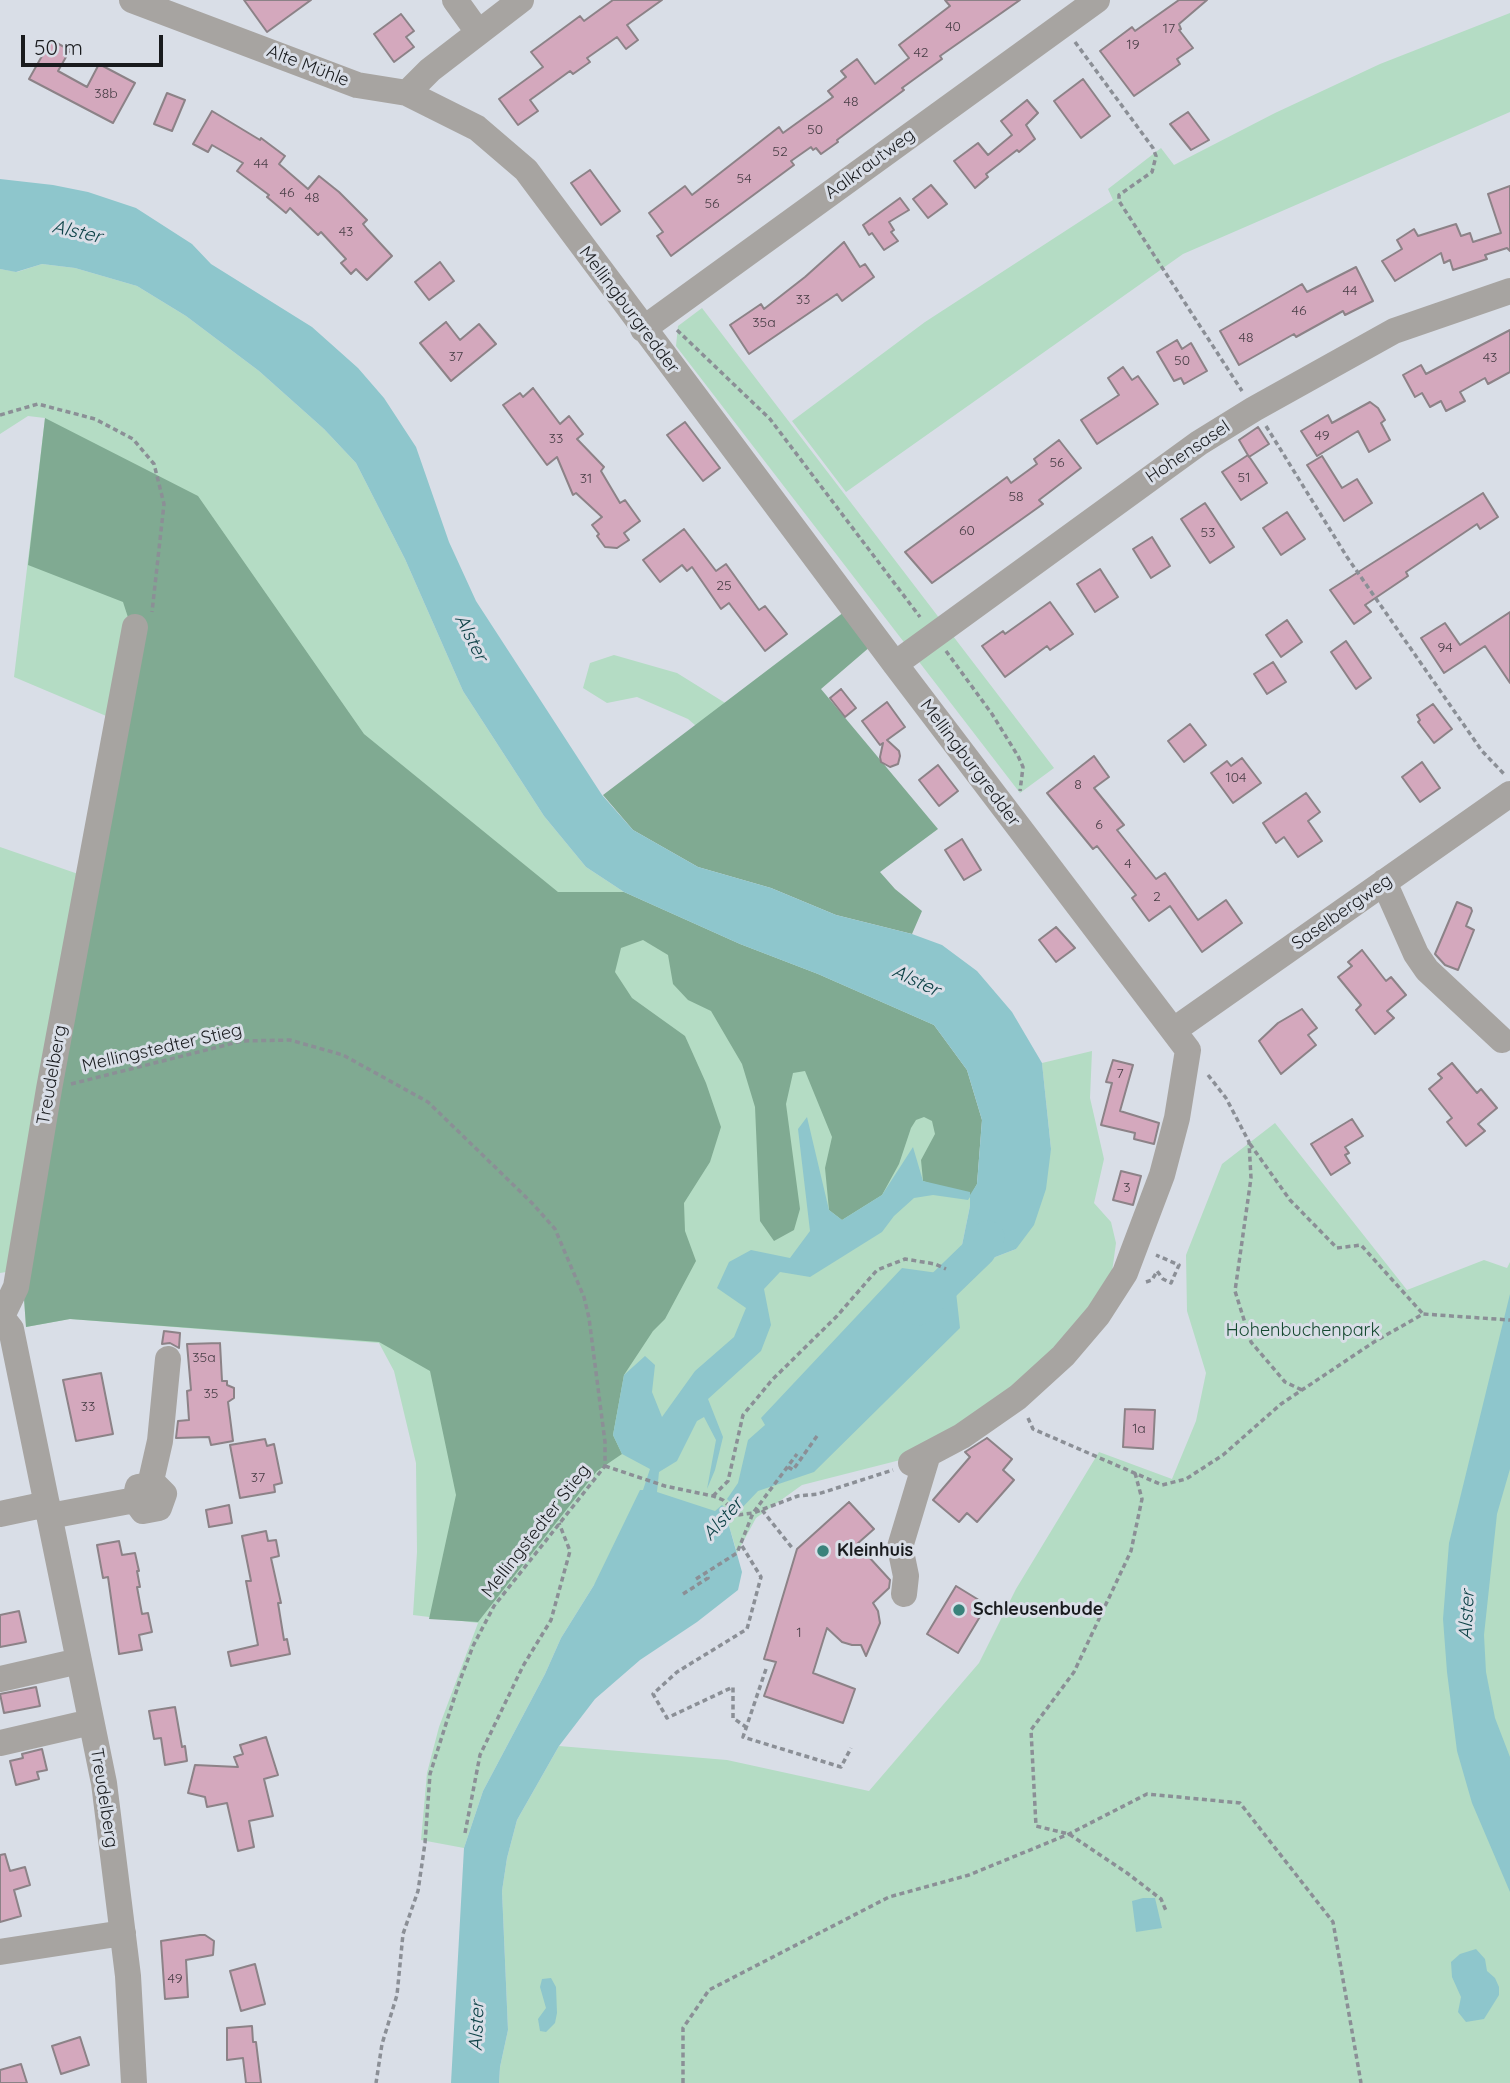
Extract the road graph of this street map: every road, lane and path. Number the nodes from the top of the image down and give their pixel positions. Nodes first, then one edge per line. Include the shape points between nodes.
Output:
1 (132, 0) edge
2 (455, 0) edge
3 (521, 0) edge
4 (1097, 0) edge
5 (478, 32) junction
6 (407, 93) junction
7 (1510, 291) edge
8 (651, 323) junction
9 (0, 415) edge
10 (135, 627) joint
11 (934, 635) junction
12 (895, 664) junction
13 (1510, 794) edge
14 (1016, 823) junction
15 (1384, 882) junction
16 (1181, 1040) junction
17 (1502, 1040) dead end
18 (49, 1089) junction
19 (1249, 1142) junction
20 (1136, 1247) junction
21 (946, 1269) dead end
22 (1157, 1271) dead end
23 (1423, 1314) junction
24 (1, 1316) edge
25 (1510, 1320) edge
26 (168, 1359) dead end
27 (1302, 1390) junction
28 (1032, 1429) dead end
29 (817, 1436) dead end
30 (797, 1454) dead end
31 (920, 1459) junction
32 (605, 1466) junction
33 (788, 1467) junction
34 (1134, 1472) junction
35 (713, 1496) junction
36 (48, 1510) junction
37 (762, 1510) junction
38 (753, 1513) junction
39 (0, 1514) edge
40 (559, 1523) junction
41 (742, 1546) junction
42 (793, 1549) dead end
43 (705, 1573) junction
44 (696, 1579) dead end
45 (683, 1594) dead end
46 (904, 1594) dead end
47 (79, 1661) junction
48 (765, 1669) dead end
49 (0, 1679) edge
50 (91, 1722) junction
51 (746, 1727) junction
52 (0, 1743) edge
53 (851, 1748) dead end
54 (465, 1833) dead end
55 (1069, 1834) junction
56 (1167, 1913) dead end
57 (123, 1933) junction
58 (0, 1952) edge
59 (134, 2083) edge
60 (376, 2083) edge
61 (683, 2083) edge
62 (1361, 2083) edge

1 - 6 street, Alte Mühle via 357,85
2 - 5 street
3 - 5 street
4 - 8 street, Aalkrautweg
5 - 6 street
6 - 8 street, Mellingburgredder via 477,128 526,170
7 - 11 street, Hohensasel via 1394,331 1254,409 1199,443
8 - 11 path via 688,337 770,419
8 - 12 street, Mellingburgredder
9 - 10 path via 38,404 95,419 133,439 154,464 163,504 157,569 150,622
10 - 18 street, Treudelberg
11 - 12 street, Hohensasel
11 - 14 path via 992,714 1023,767
12 - 14 street, Mellingburgredder
13 - 15 street, Saselbergweg
14 - 16 street, Mellingburgredder
15 - 16 street, Saselbergweg
15 - 17 street via 1427,970
16 - 19 path via 1227,1098
16 - 20 street via 1177,1118
18 - 24 street, Treudelberg via 16,1287
18 - 32 path, Mellingstedter Stieg via 242,1041 290,1040 343,1055 428,1102 555,1229 589,1318
19 - 23 path via 1290,1200 1337,1248 1361,1245
19 - 27 path via 1251,1178 1235,1291 1251,1342 1285,1382
20 - 22 path via 1179,1265 1171,1283
20 - 31 street via 1098,1314 1063,1356 1018,1397
21 - 35 path via 905,1259 877,1270 743,1415 728,1481
23 - 25 path
23 - 27 path
24 - 36 street, Treudelberg via 11,1329
26 - 36 street via 160,1441 142,1493
27 - 34 path via 1186,1479 1162,1485
28 - 34 path
29 - 33 path via 793,1470
30 - 33 path
31 - 37 path
31 - 46 street via 900,1547 906,1576
32 - 35 path via 642,1480
32 - 40 path, Mellingstedter Stieg
33 - 38 path
34 - 55 path via 1142,1499 1131,1551 1074,1672 1031,1730 1037,1826
35 - 38 path via 738,1515
36 - 39 street
36 - 47 street, Treudelberg
37 - 38 path
37 - 42 path
38 - 41 path
40 - 54 path via 570,1551 551,1620 480,1755
40 - 60 path, Mellingstedter Stieg via 494,1606 466,1659 442,1730 427,1792 418,1891 403,1934 397,1995
41 - 43 path
41 - 51 path via 761,1577 747,1629 677,1672 653,1694 667,1718 733,1687 733,1718
43 - 44 path
43 - 45 path via 708,1578
47 - 49 street
47 - 50 street, Treudelberg
48 - 51 path
50 - 52 street
50 - 57 street, Treudelberg via 104,1783
51 - 53 path via 743,1737 841,1767
55 - 56 path via 1161,1899
55 - 61 path via 969,1875 889,1897 709,1990 683,2028
55 - 62 path via 1147,1794 1240,1803 1333,1922
57 - 58 street
57 - 59 street, Treudelberg

